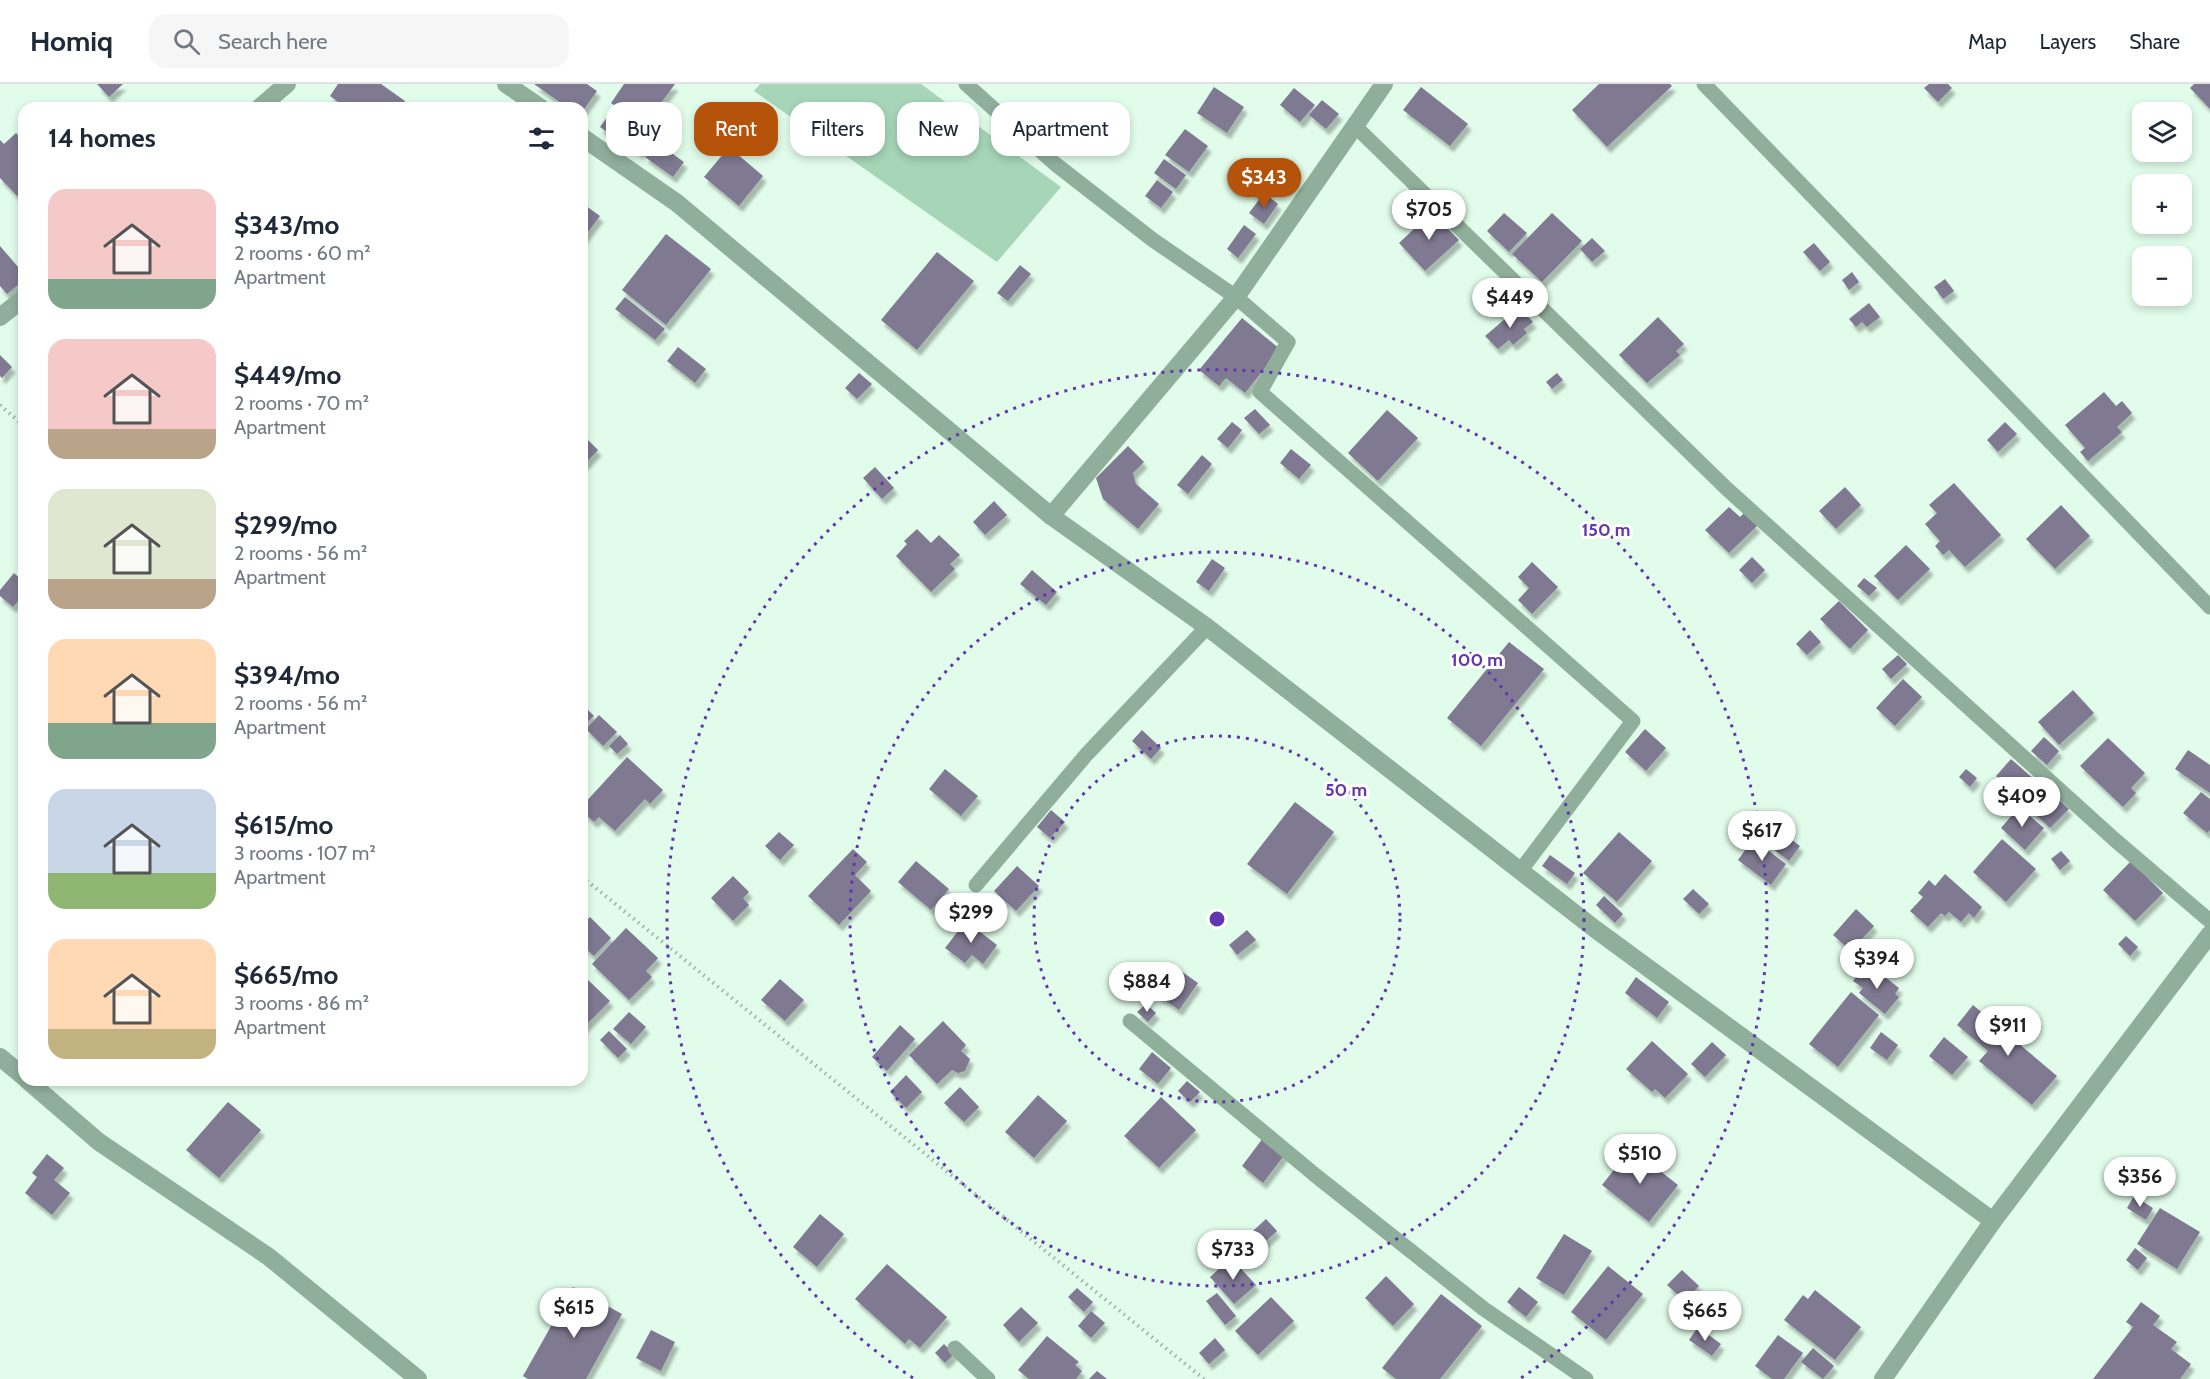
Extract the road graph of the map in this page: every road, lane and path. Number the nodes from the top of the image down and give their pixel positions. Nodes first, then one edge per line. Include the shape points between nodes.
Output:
1 (287, 84) edge
2 (506, 84) edge
3 (966, 84) edge
4 (1384, 84) edge
5 (1704, 84) edge
6 (266, 102) edge
7 (532, 102) edge
8 (1355, 126) junction
9 (588, 141) edge
10 (1236, 297) junction
11 (18, 303) edge
12 (0, 317) edge
13 (0, 405) edge
14 (18, 421) edge
15 (1051, 516) junction
16 (2210, 607) edge
17 (1207, 627) junction
18 (1521, 870) junction
19 (588, 882) edge
20 (976, 885) dead end
21 (2210, 921) edge
22 (2210, 933) edge
23 (1130, 1022) dead end
24 (0, 1057) edge
25 (18, 1072) edge
26 (34, 1086) edge
27 (1993, 1221) junction
28 (955, 1348) dead end
29 (986, 1378) edge
30 (418, 1379) edge
31 (1204, 1379) edge
32 (1586, 1379) edge
33 (1883, 1379) edge

1 - 6 street
2 - 7 street
3 - 10 lane via 1054,163 1153,240
4 - 8 street
5 - 16 lane
8 - 10 street
8 - 21 lane via 1726,488
9 - 15 street via 676,203
10 - 15 street
10 - 18 lane via 1288,342 1260,392 1633,721
11 - 12 street
13 - 14 path
15 - 17 street
17 - 18 street
17 - 20 lane via 1086,755
18 - 27 street via 1595,929
19 - 31 path
22 - 27 street
23 - 32 lane via 1484,1309
24 - 25 street
26 - 30 street via 99,1142 268,1257
27 - 33 street
28 - 29 lane

